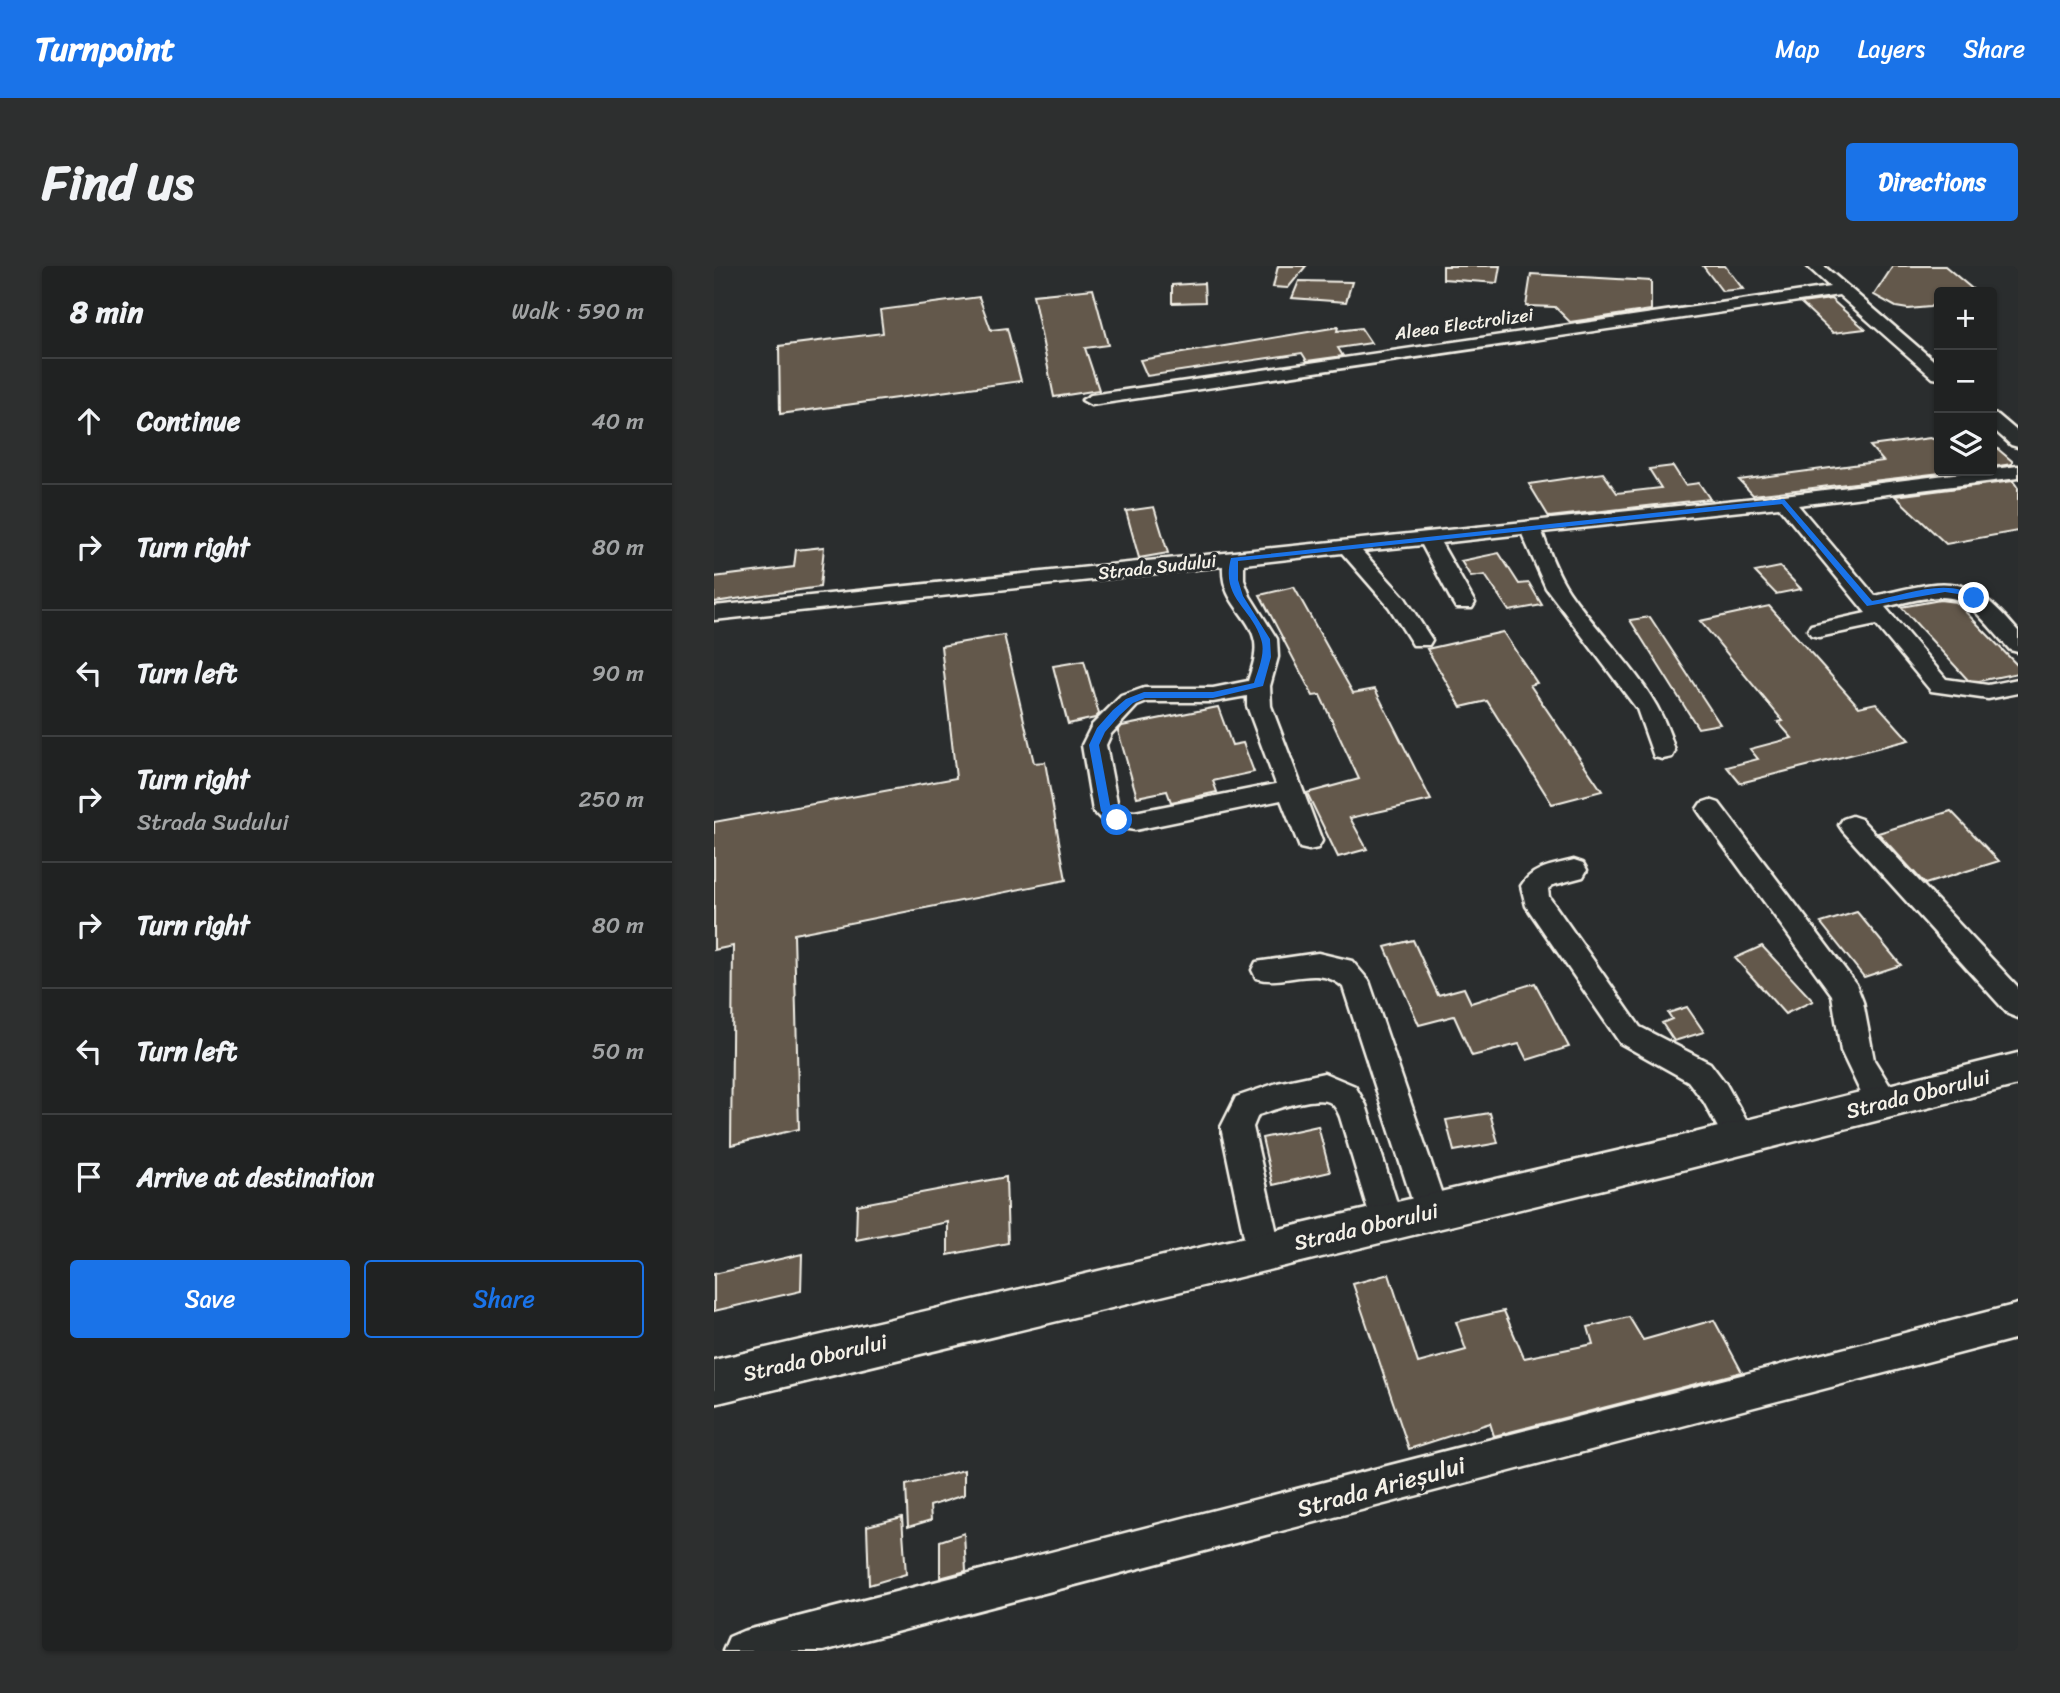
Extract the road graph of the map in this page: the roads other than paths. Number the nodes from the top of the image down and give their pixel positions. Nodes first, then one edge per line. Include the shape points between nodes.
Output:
1 (1815, 266) edge
2 (1843, 290) junction
3 (1934, 370) edge
4 (1091, 400) dead end
5 (1997, 423) edge
6 (2018, 441) edge
7 (2018, 472) edge
8 (1784, 501) junction
9 (1530, 528) junction
10 (1429, 539) junction
11 (1348, 548) junction
12 (1234, 559) junction
13 (1464, 603) dead end
14 (1876, 610) junction
15 (714, 613) edge
16 (1819, 630) dead end
17 (1421, 639) dead end
18 (2018, 645) edge
19 (1258, 686) junction
20 (2018, 687) edge
21 (1663, 751) dead end
22 (1290, 790) junction
23 (1710, 809) dead end
24 (1852, 825) dead end
25 (1309, 841) dead end
26 (1574, 870) dead end
27 (1266, 970) dead end
28 (2018, 1006) edge
29 (2018, 1069) edge
30 (1885, 1102) junction
31 (1740, 1138) junction
32 (1432, 1212) junction
33 (1387, 1223) junction
34 (1264, 1251) junction
35 (2018, 1321) edge
36 (714, 1382) edge
37 (743, 1651) edge

1 - 2 street
2 - 3 street
2 - 4 street, Aleea Electrolizei
5 - 6 street
7 - 8 street, Strada Sudului
8 - 9 street, Strada Sudului
8 - 14 street
9 - 10 street, Strada Sudului
9 - 21 street via 1543,564 1562,596 1649,709 1661,732
10 - 11 street, Strada Sudului
10 - 13 street
11 - 12 street, Strada Sudului
11 - 17 street via 1397,603
12 - 15 street, Strada Sudului
12 - 19 street via 1233,580 1239,596 1266,639 1267,657
14 - 16 street
14 - 18 street via 1945,590 1960,592 1974,598
14 - 20 street via 1939,686 1988,692
19 - 22 street via 1259,706
19 - 22 street via 1213,695 1144,695 1129,701 1100,731 1094,745 1106,811 1117,820 1135,821
22 - 25 street
23 - 30 street via 1846,992 1862,1068
24 - 28 street
26 - 31 street via 1545,877 1534,886 1536,899 1630,1035 1701,1074
27 - 32 street via 1318,964 1342,969 1355,981
29 - 30 main road, Strada Oborului
30 - 31 main road, Strada Oborului
31 - 32 main road, Strada Oborului
32 - 33 main road, Strada Oborului
33 - 34 main road, Strada Oborului
33 - 34 street via 1355,1114 1344,1095 1324,1086 1277,1096 1247,1106 1237,1127
34 - 36 main road, Strada Oborului
35 - 37 street, Strada Arieșului

